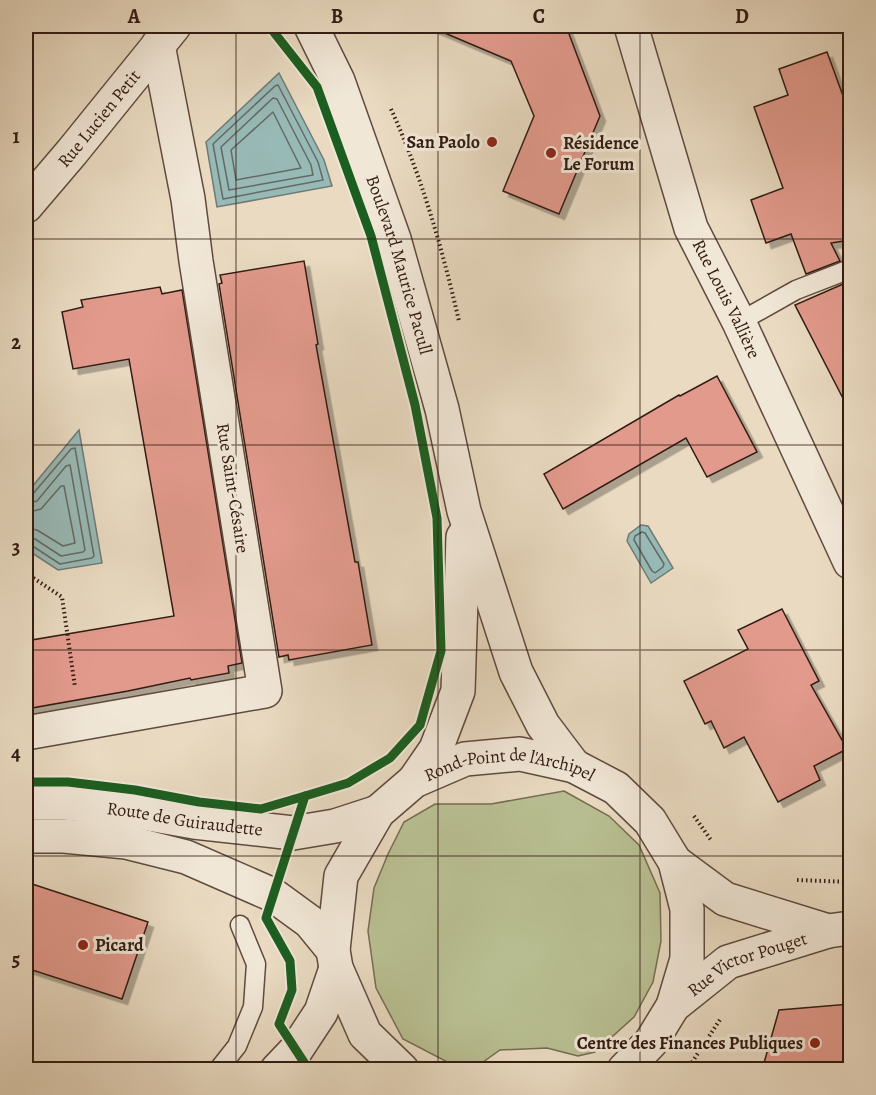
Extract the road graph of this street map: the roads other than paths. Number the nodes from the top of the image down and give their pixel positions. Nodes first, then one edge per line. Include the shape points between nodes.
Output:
1 (311, 26) edge
2 (168, 31) edge
3 (634, 36) edge
4 (26, 206) edge
5 (850, 269) edge
6 (739, 322) junction
7 (464, 511) junction
8 (848, 552) edge
9 (26, 733) edge
10 (574, 766) junction
11 (414, 781) junction
12 (26, 803) edge
13 (378, 812) junction
14 (26, 836) edge
15 (675, 862) junction
16 (240, 925) dead end
17 (839, 930) edge
18 (334, 959) junction
19 (673, 1006) junction
20 (218, 1070) edge
21 (277, 1070) edge
22 (402, 1070) edge
23 (624, 1070) edge

1 - 7 street, Boulevard Maurice Pacull via 338,81 394,239 442,409
2 - 4 street, Rue Lucien Petit
2 - 9 street, Rue Saint-Césaire via 196,261 265,691
3 - 6 street, Rue Louis Vallière via 691,228
5 - 6 lane via 796,290
6 - 8 street, Rue Louis Vallière
7 - 10 street, Boulevard Maurice Pacull via 516,672 543,725
7 - 11 street, Boulevard Maurice Pacull via 458,691 436,749
10 - 11 street, Rond-Point de l'Archipel via 520,754 465,759
10 - 15 street, Rond-Point de l'Archipel via 616,788 650,821
11 - 13 street, Rond-Point de l'Archipel
12 - 13 street, Route de Guiraudette via 77,804 293,833 335,826
13 - 18 street, Rond-Point de l'Archipel via 341,876
14 - 18 street, Route de Guiraudette via 126,842 186,857 273,895 310,922
15 - 17 street, Rue Victor Pouget via 725,898
15 - 19 street, Rond-Point de l'Archipel via 687,909 687,959
16 - 20 lane via 256,964 253,1007 237,1046
17 - 19 street, Rue Victor Pouget via 728,962
18 - 21 street via 321,1012 296,1050
18 - 22 street, Rond-Point de l'Archipel via 364,1034
19 - 23 street, Rond-Point de l'Archipel via 651,1042

